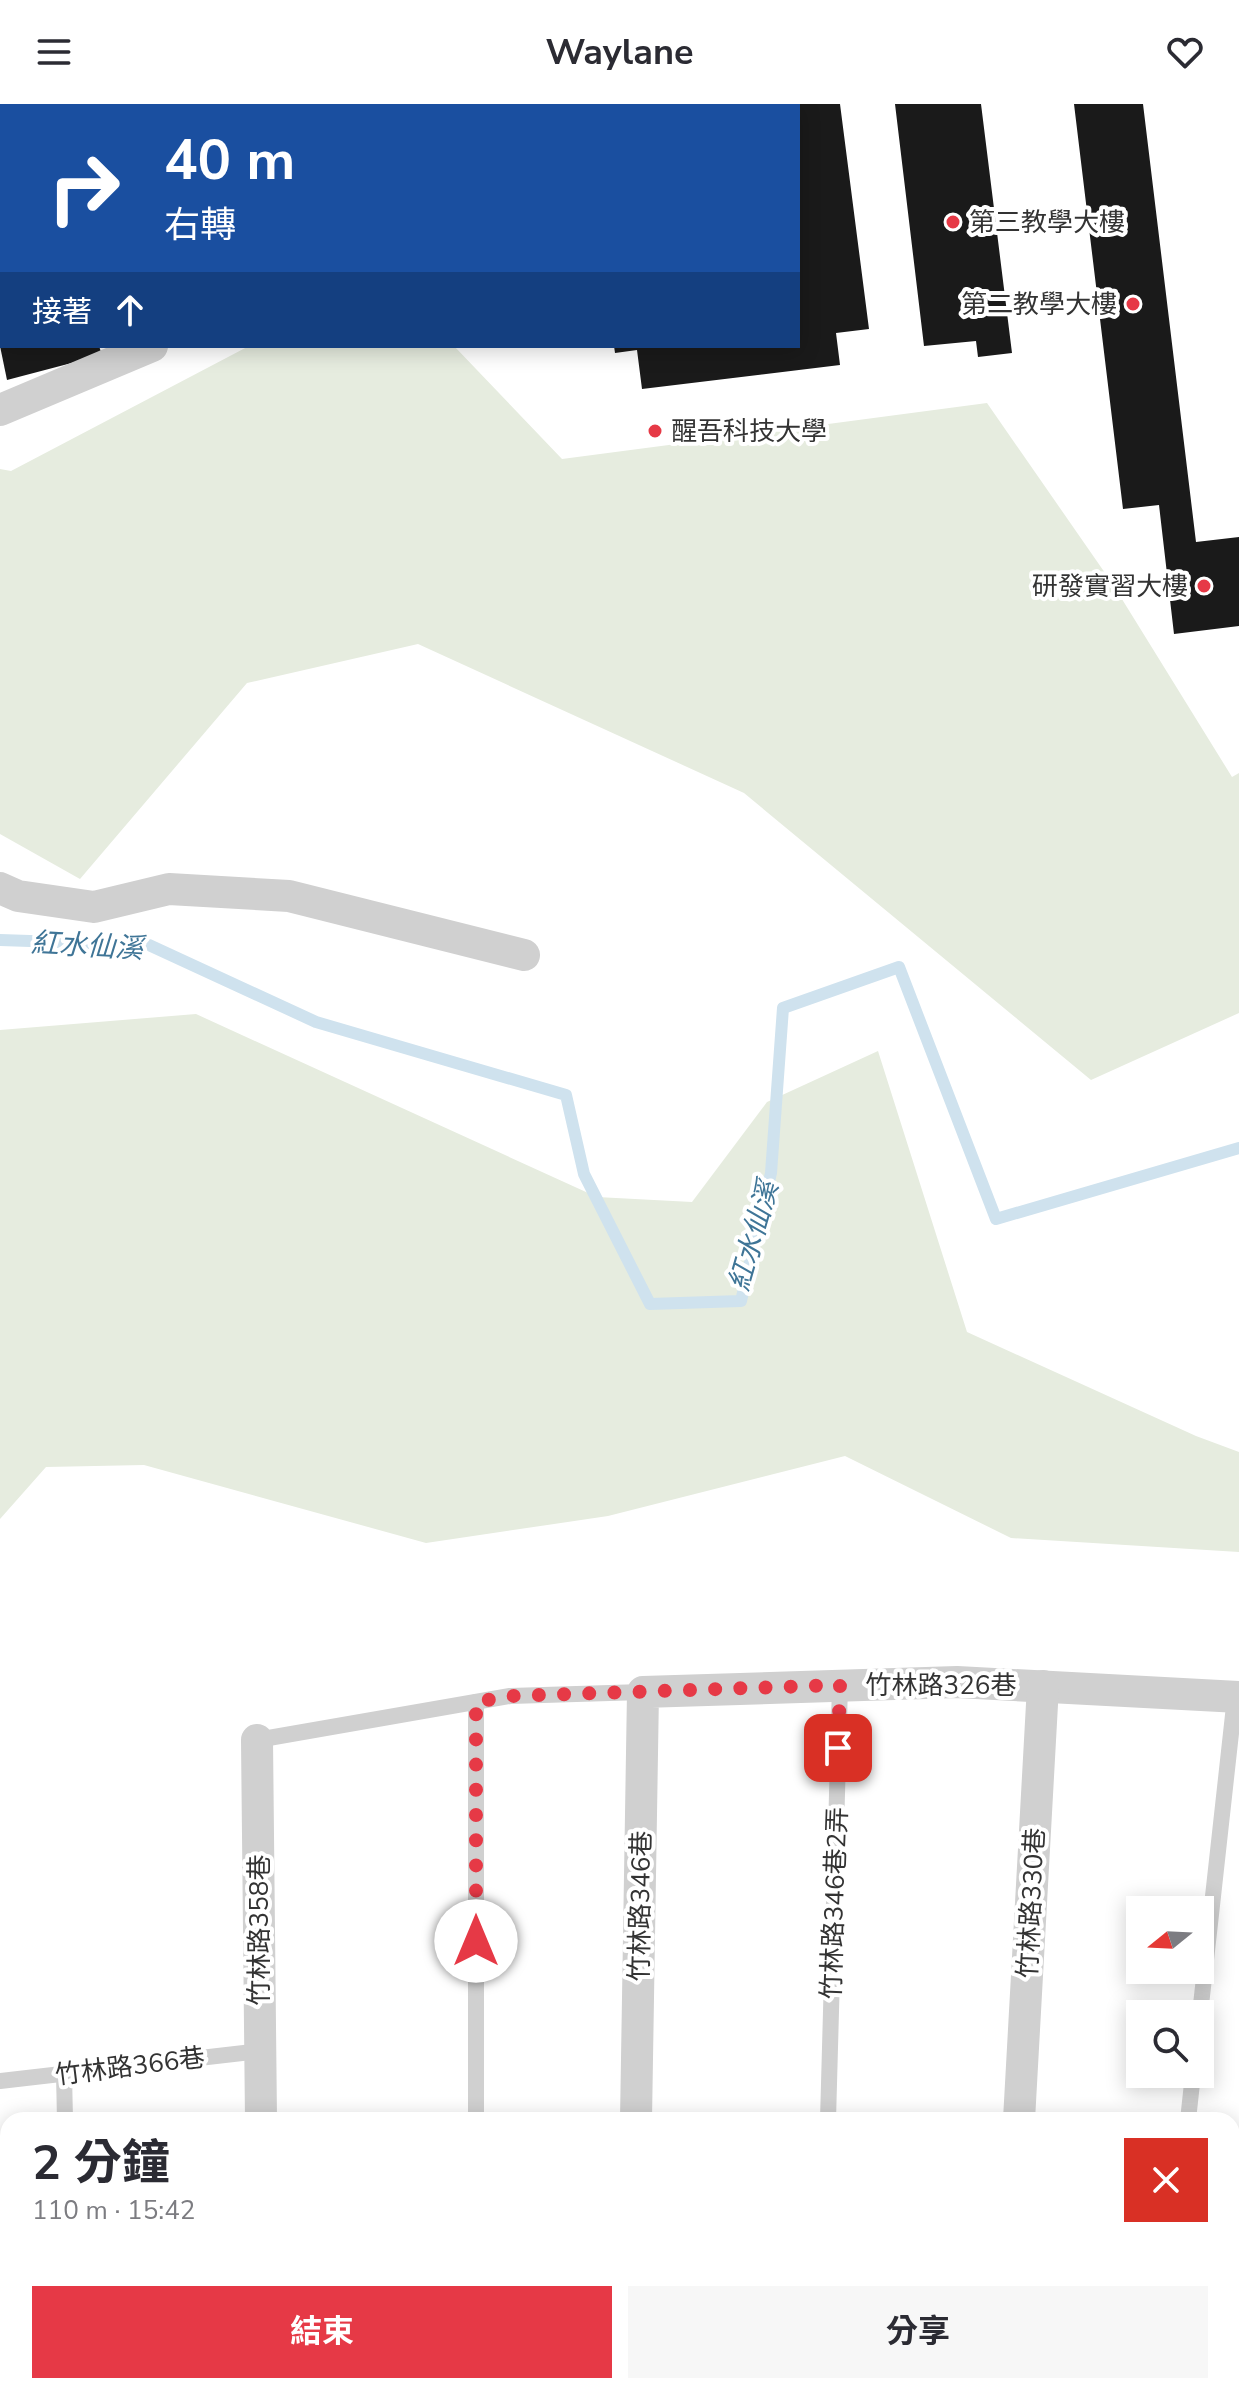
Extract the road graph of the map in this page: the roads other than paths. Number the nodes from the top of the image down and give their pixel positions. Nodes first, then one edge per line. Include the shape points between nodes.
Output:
1 (147, 348) edge
2 (0, 410) edge
3 (0, 888) edge
4 (524, 955) dead end
5 (840, 1685) junction
6 (1043, 1686) junction
7 (643, 1692) junction
8 (1237, 1697) edge
9 (476, 1702) junction
10 (257, 1740) joint
11 (1202, 2000) edge
12 (260, 2051) junction
13 (64, 2074) junction
14 (0, 2081) edge
15 (1191, 2088) edge
16 (65, 2112) edge
17 (261, 2112) edge
18 (476, 2112) edge
19 (636, 2112) edge
20 (828, 2112) edge
21 (1019, 2112) edge
22 (1189, 2112) edge

1 - 2 street
3 - 4 street via 18,896 94,907 169,889 289,896
5 - 6 street, 竹林路326巷
5 - 7 street, 竹林路326巷
5 - 20 lane, 竹林路346巷2弄
6 - 8 street, 竹林路326巷
6 - 21 street, 竹林路330巷
7 - 9 lane
7 - 19 street, 竹林路346巷
8 - 11 lane
9 - 10 lane
9 - 18 lane
10 - 12 street, 竹林路358巷
12 - 13 lane, 竹林路366巷
12 - 17 street, 竹林路358巷
13 - 14 lane, 竹林路366巷
13 - 16 lane
15 - 22 lane

